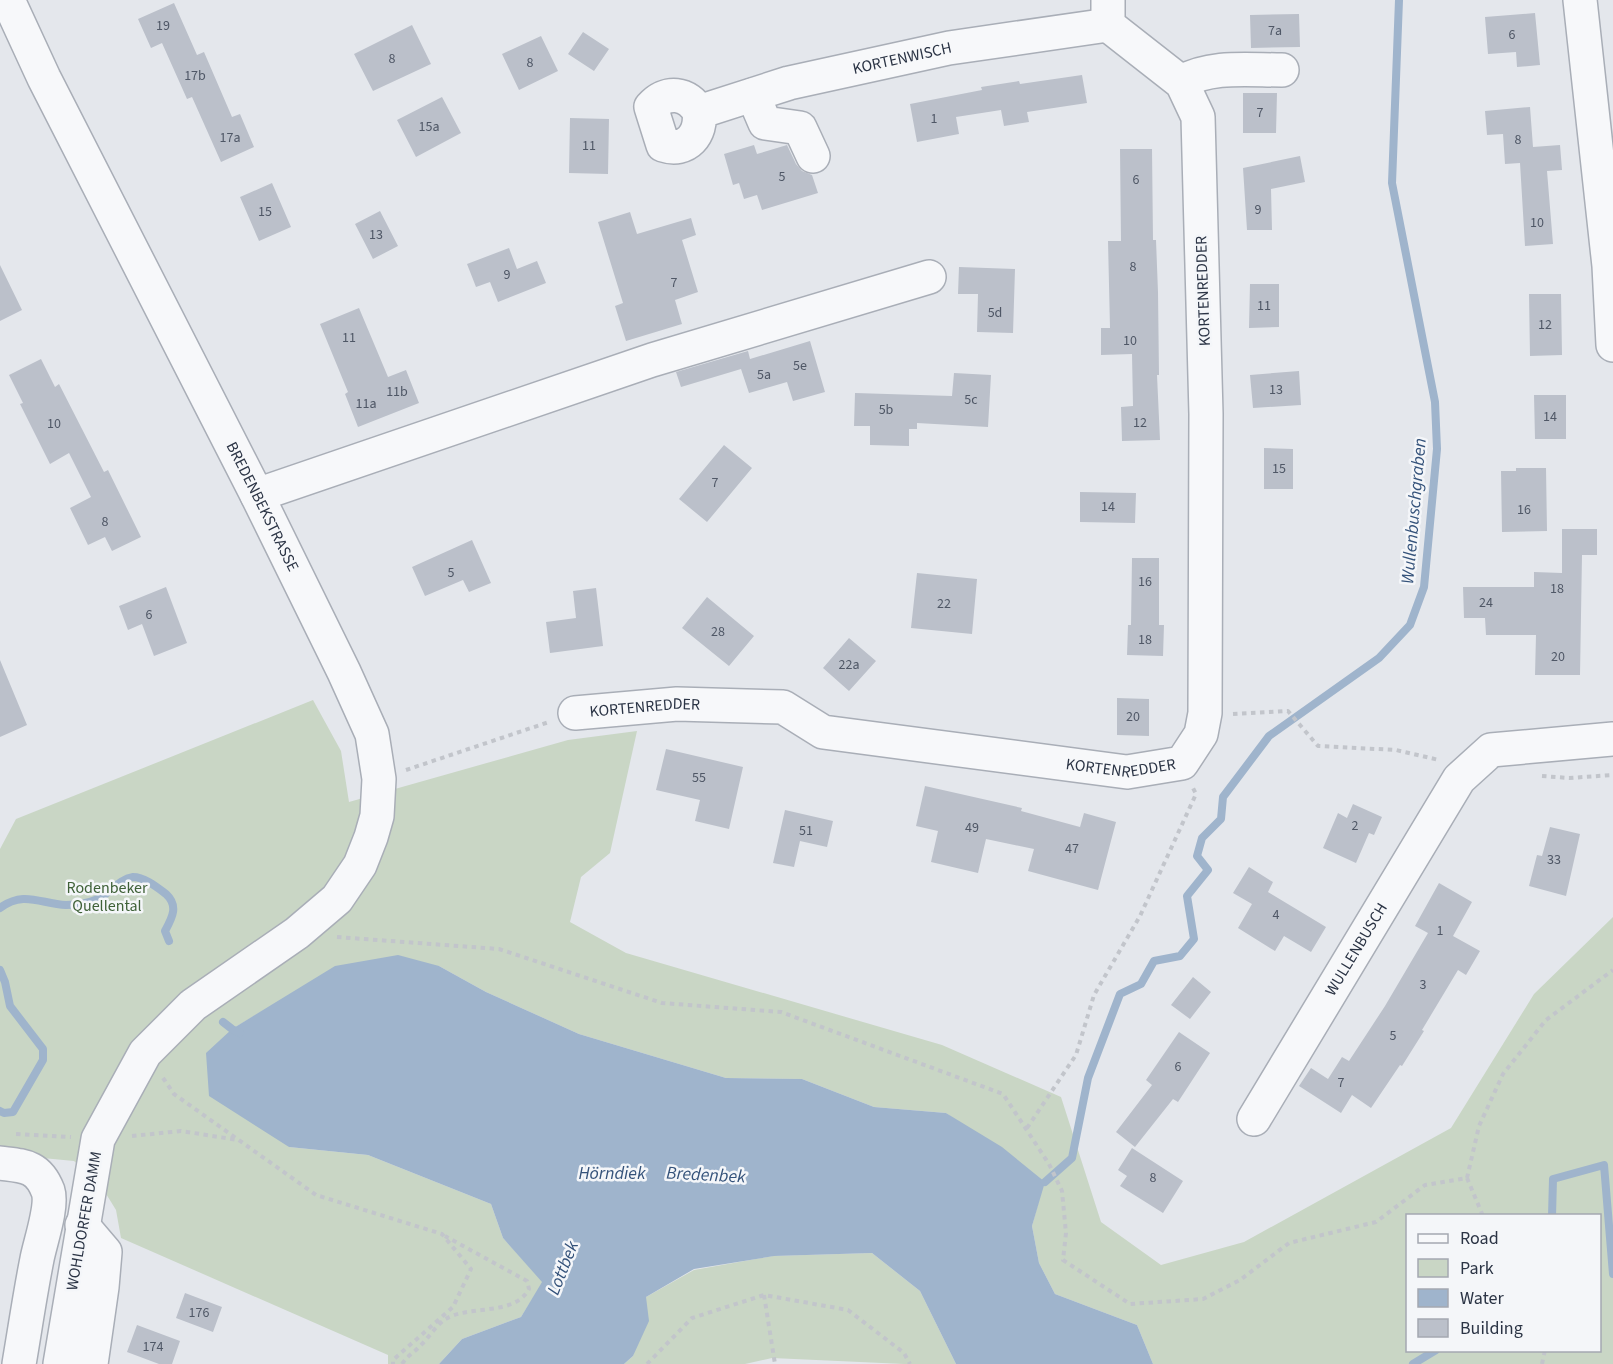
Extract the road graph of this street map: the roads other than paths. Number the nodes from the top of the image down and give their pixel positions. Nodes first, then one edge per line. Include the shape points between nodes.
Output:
1 (8, 0) edge
2 (1580, 0) edge
3 (1108, 12) edge
4 (1282, 70) dead end
5 (1181, 82) junction
6 (753, 94) junction
7 (699, 112) dead end
8 (813, 156) dead end
9 (929, 277) dead end
10 (1613, 345) edge
11 (257, 495) junction
12 (575, 713) road end
13 (1613, 738) edge
14 (225, 981) joint
15 (1254, 1119) dead end
16 (2, 1148) edge
17 (82, 1225) junction
18 (19, 1364) edge
19 (60, 1364) edge
20 (91, 1364) edge

1 - 11 street, BREDENBEKSTRASSE
2 - 10 street via 1610,266
3 - 5 street, KORTENREDDER
3 - 6 street, KORTENWISCH
4 - 5 street via 1210,71
5 - 12 street, KORTENREDDER via 1198,117 1206,414 1205,713 1201,734 1182,763 1127,772 822,732 783,707 677,704
6 - 7 street, KORTENWISCH
6 - 8 street via 765,123 800,128
9 - 11 street via 652,360
11 - 14 street, BREDENBEKSTRASSE via 372,734 379,779 377,816 360,864 337,899 297,933
13 - 15 street, WULLENBUSCH via 1491,750 1459,779
14 - 17 street, WOHLDORFER DAMM via 193,1005 145,1053 98,1139
16 - 18 street via 36,1172 48,1192
17 - 19 street, WOHLDORFER DAMM
17 - 20 street via 105,1252

